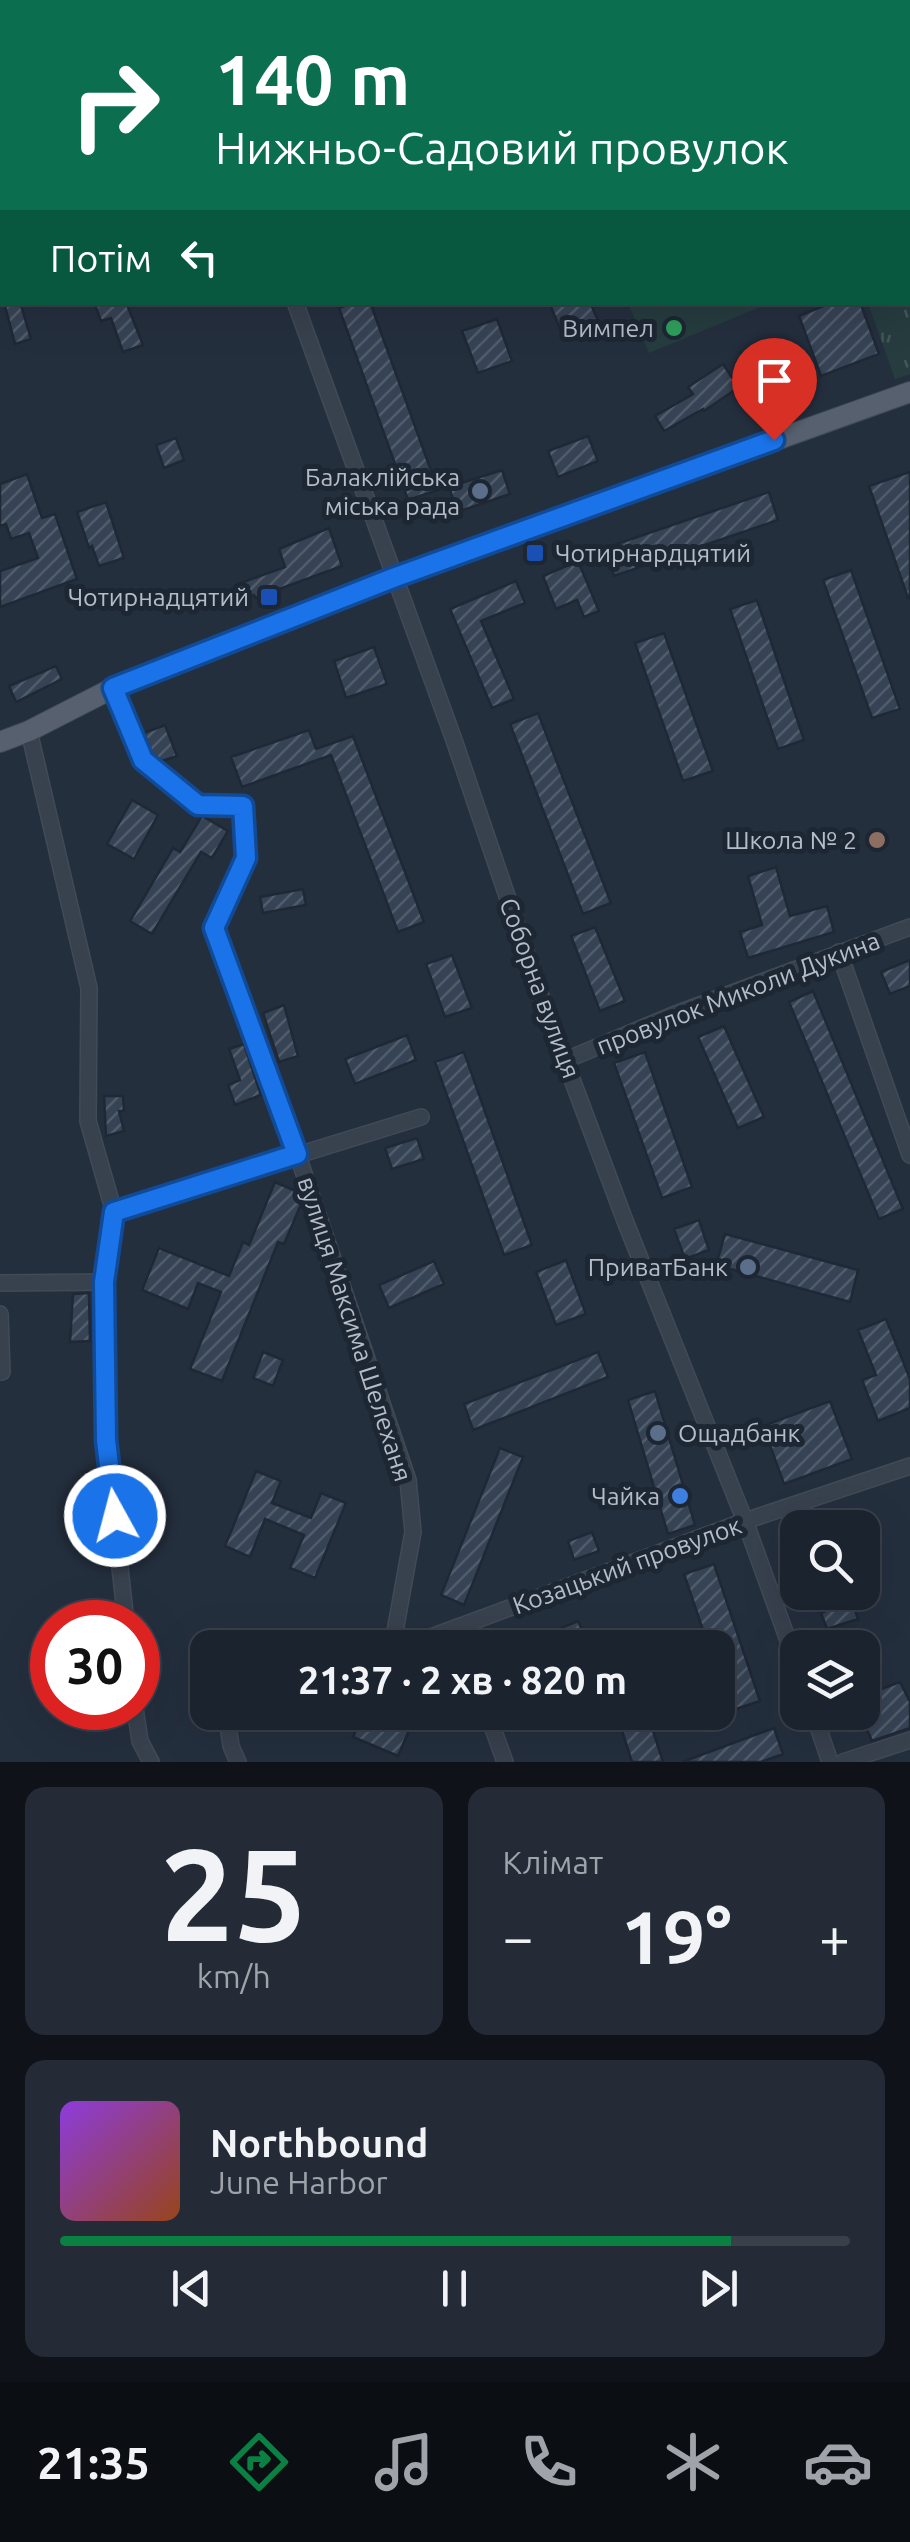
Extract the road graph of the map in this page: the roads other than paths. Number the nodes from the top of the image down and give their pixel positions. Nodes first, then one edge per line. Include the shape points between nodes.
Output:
1 (296, 305) edge
2 (910, 392) edge
3 (393, 578) junction
4 (113, 688) junction
5 (29, 731) junction
6 (0, 742) edge
7 (910, 927) edge
8 (839, 952) junction
9 (566, 1060) junction
10 (421, 1117) dead end
11 (910, 1152) edge
12 (297, 1154) junction
13 (114, 1212) junction
14 (0, 1282) edge
15 (104, 1282) junction
16 (0, 1314) edge
17 (2, 1372) edge
18 (910, 1466) edge
19 (745, 1522) junction
20 (124, 1600) edge
21 (457, 1627) junction
22 (395, 1630) edge
23 (449, 1630) edge
24 (458, 1630) edge
25 (784, 1630) edge
26 (138, 1730) edge
27 (229, 1730) edge
28 (493, 1730) edge
29 (819, 1730) edge
30 (910, 1740) edge
31 (151, 1762) edge
32 (238, 1762) edge
33 (504, 1762) edge
34 (830, 1762) edge
35 (843, 1762) edge

1 - 3 street, Соборна вулиця
2 - 3 main road
3 - 4 main road
3 - 9 street, Соборна вулиця
4 - 5 main road
4 - 12 street, вулиця Максима Шелеханя via 143,760 198,805 243,806 246,858 214,928
5 - 6 main road
5 - 13 street via 89,988 88,1121
7 - 8 street, провулок Миколи Дукина
8 - 9 street, провулок Миколи Дукина
8 - 11 street
9 - 19 street, Соборна вулиця
10 - 12 street
12 - 13 street
12 - 22 street, вулиця Максима Шелеханя via 408,1480 413,1532
13 - 15 street
14 - 15 street
15 - 20 street via 106,1440
16 - 17 street
18 - 19 street, Козацький провулок
19 - 21 street, Козацький провулок
19 - 25 street, Соборна вулиця
21 - 23 street, Козацький провулок
21 - 24 street
26 - 31 street
27 - 32 street
28 - 33 street
29 - 34 street
30 - 35 street

